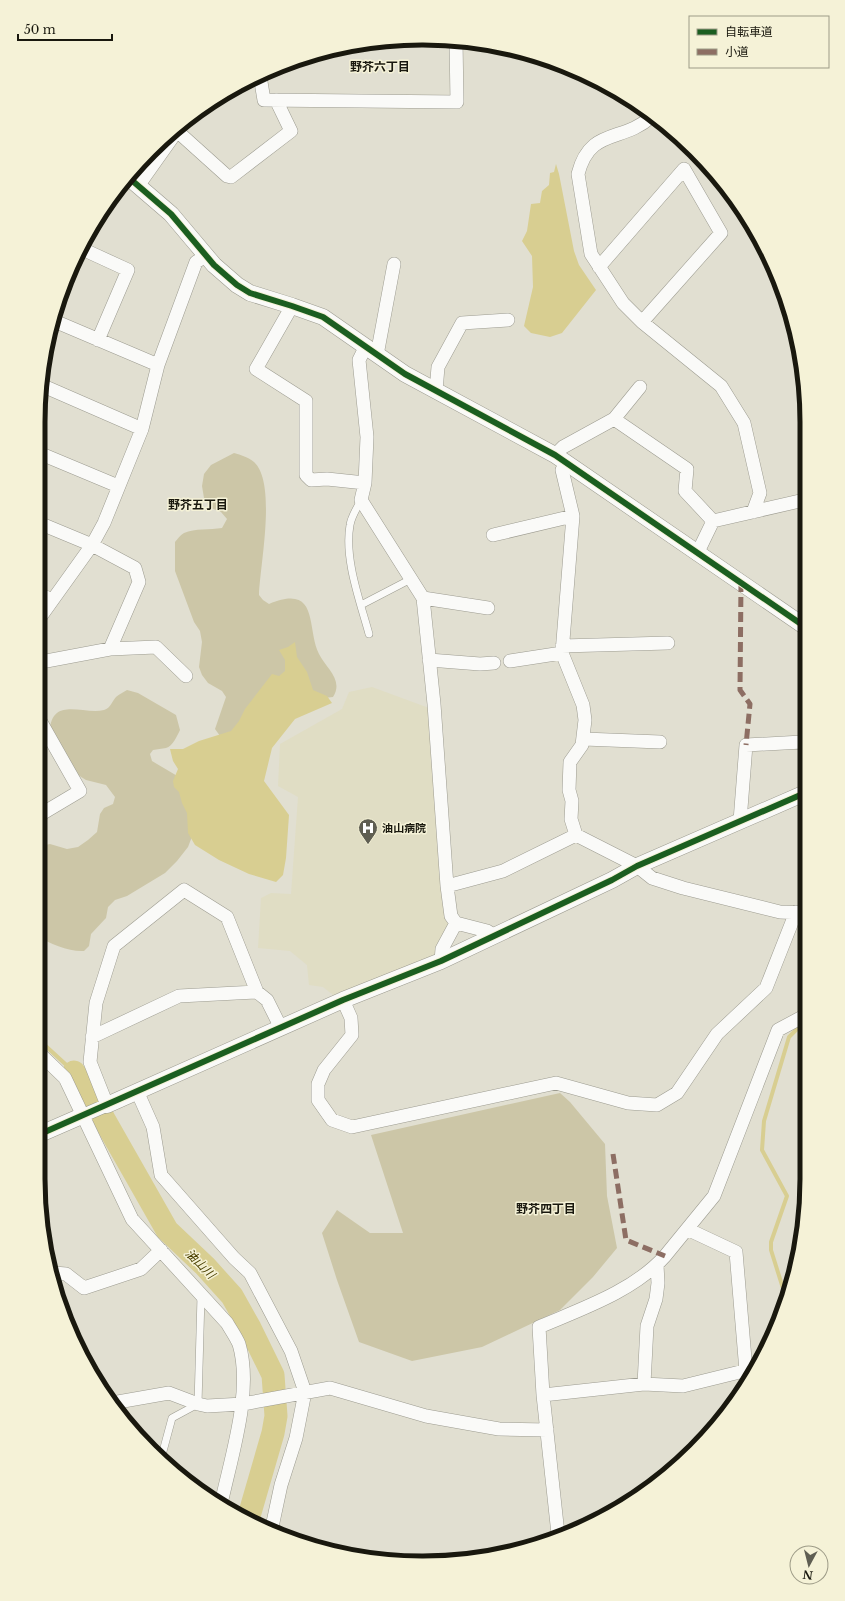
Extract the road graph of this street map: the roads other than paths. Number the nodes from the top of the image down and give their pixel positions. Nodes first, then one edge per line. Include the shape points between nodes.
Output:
1 (456, 47) edge
2 (261, 82) edge
3 (276, 100) junction
4 (648, 120) edge
5 (180, 134) edge
6 (149, 163) edge
7 (133, 182) edge
8 (87, 251) edge
9 (206, 256) junction
10 (394, 264) dead end
11 (599, 267) junction
12 (292, 306) junction
13 (508, 320) dead end
14 (642, 322) junction
15 (59, 323) edge
16 (98, 340) junction
17 (371, 352) junction
18 (158, 365) junction
19 (640, 387) dead end
20 (47, 388) edge
21 (436, 391) junction
22 (614, 419) junction
23 (142, 429) junction
24 (45, 456) edge
25 (561, 460) junction
26 (365, 483) junction
27 (118, 486) junction
28 (361, 500) junction
29 (800, 501) edge
30 (753, 512) junction
31 (573, 516) junction
32 (713, 521) junction
33 (45, 525) edge
34 (493, 535) dead end
35 (92, 545) junction
36 (697, 554) junction
37 (411, 579) junction
38 (45, 597) edge
39 (423, 598) junction
40 (52, 600) junction
41 (361, 605) junction
42 (488, 608) dead end
43 (45, 610) edge
44 (800, 623) edge
45 (368, 634) dead end
46 (668, 644) dead end
47 (110, 649) junction
48 (562, 650) junction
49 (429, 660) junction
50 (45, 661) edge
51 (510, 661) dead end
52 (494, 663) dead end
53 (186, 676) dead end
54 (45, 729) edge
55 (584, 739) junction
56 (660, 742) dead end
57 (800, 742) edge
58 (800, 795) edge
59 (45, 812) edge
60 (740, 821) junction
61 (576, 835) junction
62 (637, 866) junction
63 (447, 886) junction
64 (800, 912) edge
65 (800, 914) edge
66 (456, 923) junction
67 (495, 936) junction
68 (440, 961) junction
69 (257, 992) junction
70 (343, 1000) junction
71 (800, 1018) edge
72 (280, 1028) junction
73 (92, 1037) junction
74 (45, 1059) edge
75 (137, 1091) junction
76 (106, 1105) junction
77 (84, 1115) junction
78 (45, 1132) edge
79 (688, 1229) junction
80 (161, 1250) junction
81 (657, 1265) junction
82 (57, 1273) edge
83 (201, 1294) junction
84 (749, 1367) edge
85 (747, 1371) edge
86 (644, 1384) junction
87 (305, 1392) junction
88 (543, 1395) junction
89 (119, 1402) edge
90 (198, 1404) junction
91 (243, 1404) junction
92 (547, 1430) junction
93 (163, 1452) edge
94 (222, 1498) edge
95 (273, 1525) edge
96 (558, 1531) edge

1 - 3 street via 457,102
2 - 3 street via 264,100
3 - 5 street via 291,131 231,176 227,176
4 - 11 street via 637,128 596,142 581,163 578,174 591,254
6 - 7 street
7 - 9 street via 171,214
8 - 16 street via 128,270
9 - 12 street via 226,277 250,293
9 - 18 street via 196,262
10 - 17 street
11 - 14 street via 623,303
11 - 14 street via 684,169 720,234
12 - 17 street via 323,317
12 - 26 street via 256,369 306,401 306,475 311,480 327,478
13 - 21 street via 462,323 438,367
14 - 30 street via 721,386 744,423 760,493
15 - 16 street
16 - 18 street
17 - 21 street
17 - 26 street via 359,360 366,437
18 - 23 street
19 - 22 street
20 - 23 street
21 - 25 street
22 - 25 street via 563,447
22 - 32 street via 687,469 685,491
23 - 27 street
24 - 27 street
25 - 31 street
25 - 36 street
26 - 28 street
27 - 35 street via 104,523
28 - 37 street
28 - 41 lane via 350,524 349,547
29 - 30 street
30 - 32 street
31 - 34 street
31 - 48 street
32 - 36 street
33 - 35 street
35 - 40 street
35 - 47 street via 135,568 139,582
36 - 44 street
37 - 39 street
37 - 41 lane
38 - 40 street
39 - 42 street
39 - 49 street
40 - 43 street
41 - 45 lane
46 - 48 street
47 - 50 street
47 - 53 street via 156,647
48 - 51 street
48 - 55 street via 583,705
49 - 52 street
49 - 63 street
54 - 59 street via 80,791
55 - 56 street
55 - 61 street via 570,762 570,820
57 - 60 street via 746,745
58 - 60 street
60 - 62 street
61 - 62 street
61 - 63 street via 502,871
62 - 64 street via 652,878 683,888 780,912
62 - 67 street
63 - 66 street via 451,916
65 - 70 street via 766,988 717,1034 677,1092 657,1105 628,1103 556,1083 352,1127 332,1120 318,1100 318,1084 324,1070 352,1035 351,1018
66 - 67 street via 487,931
66 - 68 street via 442,949
67 - 68 street
68 - 70 street
69 - 72 street via 267,1000
69 - 73 street via 179,996
69 - 73 street via 227,917 184,890 114,946 96,1003
70 - 72 street
71 - 79 street via 778,1030 714,1196
72 - 75 street
73 - 76 street via 90,1062
74 - 77 street via 65,1078
75 - 76 street
75 - 87 street via 153,1128 162,1175 250,1273 291,1351
76 - 77 street
77 - 78 street
77 - 80 street via 132,1219
79 - 81 street
79 - 84 street via 736,1252
80 - 82 street via 141,1270 84,1288 66,1274
80 - 83 street
81 - 86 street via 656,1299 647,1326
81 - 88 street via 613,1296 539,1327
83 - 90 lane
83 - 91 street via 227,1323 238,1343 242,1359
85 - 86 street via 683,1386
86 - 88 street
87 - 91 street
87 - 92 street via 330,1388 426,1416 499,1429
87 - 95 street via 296,1438 281,1485
88 - 92 street
89 - 90 street via 170,1393
90 - 91 street
90 - 93 lane via 172,1418
91 - 94 street
92 - 96 street

